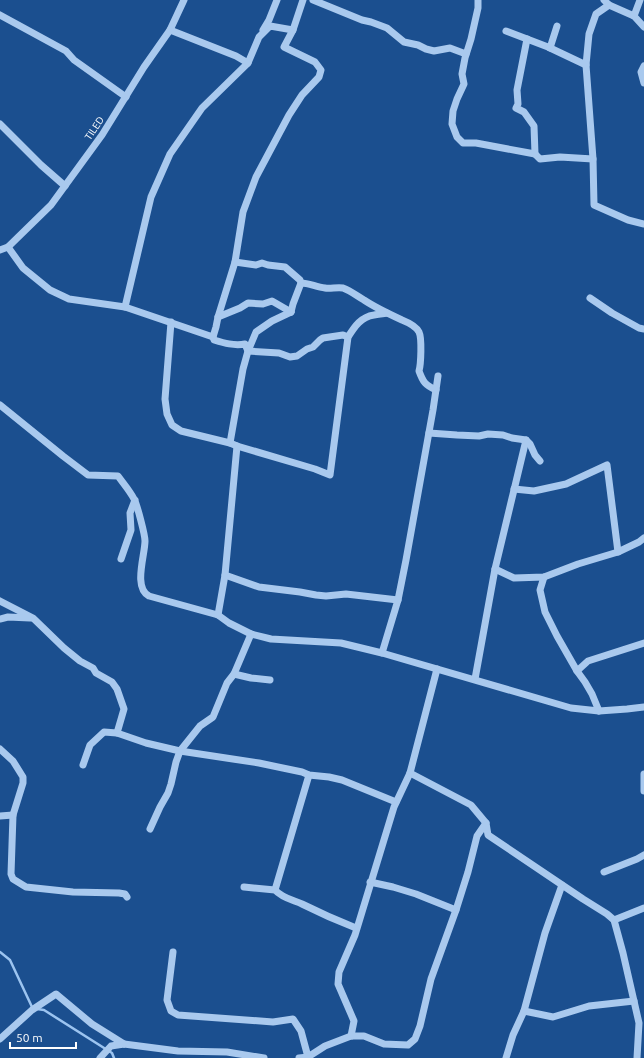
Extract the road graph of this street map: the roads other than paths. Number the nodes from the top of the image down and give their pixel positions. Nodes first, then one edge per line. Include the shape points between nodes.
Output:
1 (184, 0) edge
2 (277, 0) edge
3 (303, 0) edge
4 (313, 0) edge
5 (478, 0) edge
6 (640, 0) edge
7 (606, 3) edge
8 (0, 15) edge
9 (634, 16) junction
10 (557, 26) dead end
11 (644, 27) edge
12 (170, 30) junction
13 (293, 30) junction
14 (506, 31) dead end
15 (259, 37) junction
16 (527, 38) junction
17 (550, 48) junction
18 (466, 54) junction
19 (248, 63) junction
20 (586, 65) junction
21 (644, 66) edge
22 (644, 83) edge
23 (126, 97) junction
24 (0, 124) edge
25 (535, 154) junction
26 (593, 159) junction
27 (65, 186) junction
28 (644, 224) edge
29 (8, 247) junction
30 (0, 250) edge
31 (235, 262) junction
32 (301, 283) junction
33 (590, 298) dead end
34 (125, 307) junction
35 (291, 312) junction
36 (387, 313) junction
37 (218, 317) junction
38 (171, 322) junction
39 (644, 329) edge
40 (212, 337) junction
41 (348, 337) junction
42 (248, 351) junction
43 (438, 376) dead end
44 (436, 390) junction
45 (0, 405) edge
46 (429, 433) junction
47 (526, 440) junction
48 (233, 445) junction
49 (540, 461) dead end
50 (514, 489) junction
51 (135, 499) junction
52 (644, 538) edge
53 (618, 552) junction
54 (121, 559) dead end
55 (495, 569) junction
56 (225, 575) junction
57 (544, 577) junction
58 (0, 600) edge
59 (398, 600) junction
60 (218, 615) junction
61 (33, 618) junction
62 (0, 619) edge
63 (251, 634) junction
64 (644, 642) edge
65 (382, 653) junction
66 (437, 669) junction
67 (577, 671) junction
68 (234, 674) junction
69 (475, 679) junction
70 (270, 680) dead end
71 (644, 707) edge
72 (599, 711) junction
73 (117, 733) junction
74 (0, 749) edge
75 (180, 751) junction
76 (83, 765) dead end
77 (410, 773) junction
78 (644, 774) edge
79 (309, 775) junction
80 (644, 791) edge
81 (396, 802) junction
82 (13, 815) junction
83 (0, 816) edge
84 (486, 823) junction
85 (150, 829) dead end
86 (644, 855) edge
87 (604, 872) dead end
88 (370, 882) junction
89 (562, 885) junction
90 (244, 887) dead end
91 (275, 890) junction
92 (127, 897) dead end
93 (644, 908) edge
94 (456, 910) junction
95 (614, 920) junction
96 (356, 928) junction
97 (173, 952) dead end
98 (634, 1001) junction
99 (524, 1011) junction
100 (351, 1036) junction
101 (0, 1039) edge
102 (124, 1044) junction
103 (178, 1052) junction
104 (308, 1057) junction
105 (100, 1058) edge
106 (183, 1058) edge
107 (264, 1058) edge
108 (299, 1058) edge
109 (506, 1058) edge
110 (637, 1058) edge

1 - 12 street, TILED
2 - 15 street
3 - 13 street
4 - 18 street via 387,28 404,42 434,51 450,48
5 - 18 street
6 - 9 street
7 - 9 street
7 - 20 street via 596,14 589,34
8 - 23 street via 66,51 74,60
9 - 11 street
10 - 17 street
12 - 19 street
12 - 23 street, TILED
13 - 15 street via 270,26
13 - 31 street via 284,47 315,62 321,70 319,77 302,95 289,115 256,177 243,212
14 - 16 street
15 - 19 street
16 - 17 street
16 - 25 street via 516,108 524,112 534,126
17 - 20 street
18 - 25 street via 462,74 464,84 453,112 452,124 457,137 463,143
19 - 34 street via 202,108 170,154 151,197
20 - 26 street
21 - 22 street via 641,72
23 - 27 street, TILED
24 - 27 street
25 - 26 street via 540,159
26 - 28 street via 594,205
27 - 29 street, TILED via 50,205
29 - 30 street, TILED
29 - 34 street via 23,268 50,290 69,299
31 - 32 street via 285,267
31 - 37 street
32 - 35 street
32 - 36 street via 325,288 342,288
33 - 39 street via 612,313
34 - 38 street
35 - 37 street via 272,301 263,304 248,303
35 - 42 street via 256,332
36 - 41 street via 362,319
36 - 44 street via 409,323 419,331 422,344 419,371 423,381
37 - 40 street
38 - 40 street
38 - 48 street via 165,399 172,425 181,431
40 - 42 street via 227,344 245,344
41 - 42 street via 343,335 323,338 297,356 290,357 279,353
41 - 48 street via 330,475
42 - 48 street via 243,369
43 - 44 street
44 - 46 street
45 - 51 street via 88,475 118,476
46 - 47 street via 457,436 503,435
46 - 59 street
47 - 49 street
47 - 50 street
48 - 56 street
50 - 53 street via 534,491 566,484 607,465
50 - 55 street
51 - 54 street via 130,513 131,530
51 - 60 street via 145,540 141,574 145,594
52 - 53 street
53 - 57 street
55 - 57 street via 514,578
55 - 69 street
56 - 59 street via 259,587 326,596 346,594
56 - 60 street
57 - 67 street via 540,590 545,612
58 - 61 street
59 - 65 street
60 - 63 street
61 - 62 street
61 - 73 street via 80,661 112,682 124,709
63 - 65 street via 341,643
63 - 68 street
64 - 67 street via 588,661
65 - 66 street
66 - 69 street
66 - 77 street
67 - 72 street via 592,694
68 - 70 street
68 - 75 street via 213,717 200,726
69 - 72 street via 571,708
71 - 72 street
73 - 75 street
73 - 76 street via 104,732 90,745
74 - 82 street via 13,761 23,777
75 - 79 street via 271,765
75 - 85 street via 168,793
77 - 81 street
77 - 84 street via 471,804
78 - 80 street
79 - 81 street via 342,780
79 - 91 street
81 - 88 street
82 - 83 street
82 - 92 street via 13,879 26,887 119,893
84 - 89 street via 488,835
84 - 94 street via 477,836
86 - 87 street
88 - 94 street via 416,894
88 - 96 street
89 - 95 street
89 - 99 street via 545,933
90 - 91 street
91 - 96 street via 316,912
93 - 95 street
94 - 100 street via 431,978 415,1039 408,1045 384,1044 364,1036
95 - 98 street
96 - 100 street via 339,972 338,984 354,1021
97 - 104 street via 167,1000 171,1011 178,1015 273,1022 293,1019 301,1031
98 - 99 street via 589,1006 553,1017
98 - 110 street via 639,1023
99 - 109 street
100 - 104 street via 325,1046
101 - 102 street via 32,1010 56,994 92,1024
102 - 103 street
102 - 105 street via 111,1046
103 - 106 street
103 - 107 street via 227,1052
104 - 108 street

